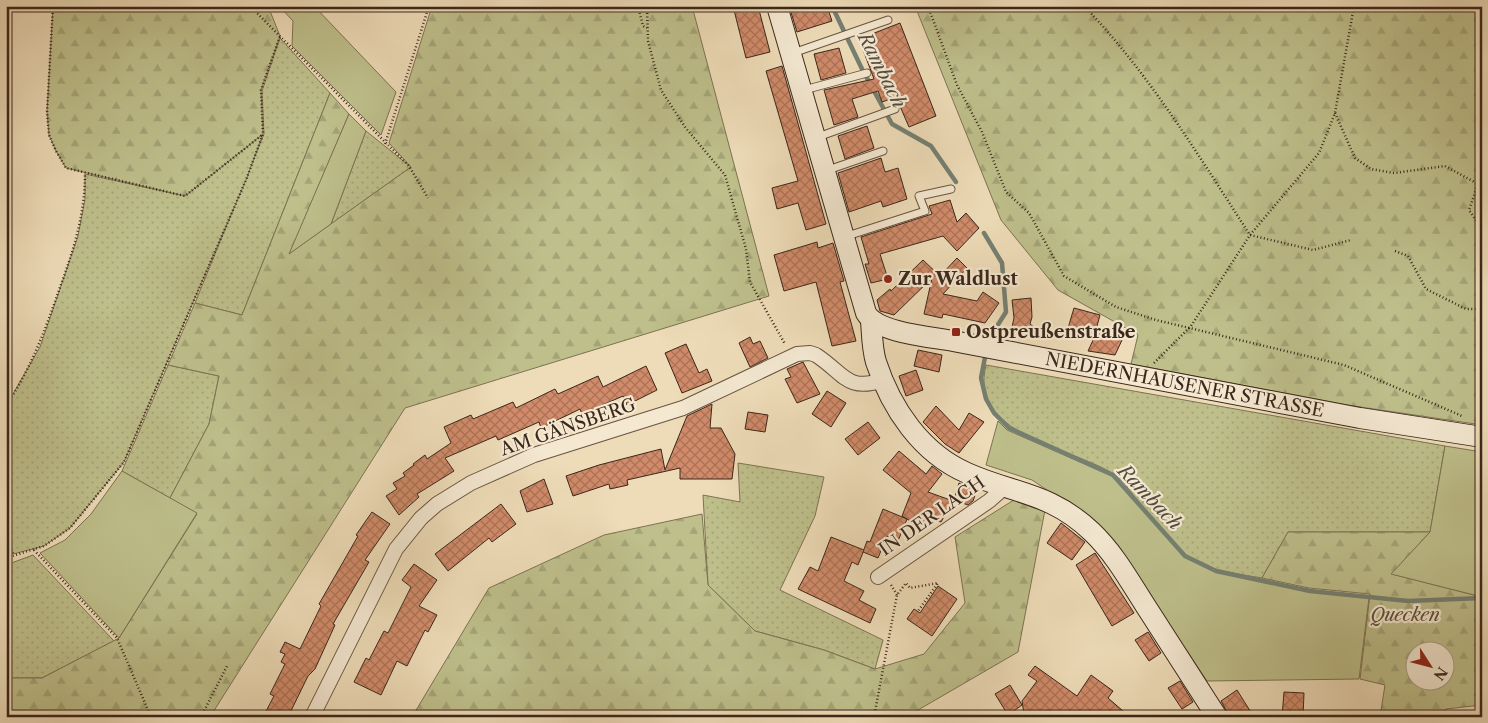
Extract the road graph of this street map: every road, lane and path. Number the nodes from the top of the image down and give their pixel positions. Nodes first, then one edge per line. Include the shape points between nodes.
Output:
1 (53, 6) edge
2 (250, 6) edge
3 (430, 6) edge
4 (638, 6) edge
5 (646, 6) edge
6 (777, 6) edge
7 (928, 6) edge
8 (1084, 6) edge
9 (1354, 6) edge
10 (888, 20) dead end
11 (647, 28) junction
12 (280, 36) junction
13 (791, 54) junction
14 (864, 73) dead end
15 (801, 91) junction
16 (888, 112) dead end
17 (1335, 113) junction
18 (263, 134) junction
19 (815, 138) junction
20 (385, 144) junction
21 (883, 151) dead end
22 (825, 171) junction
23 (85, 174) junction
24 (951, 189) dead end
25 (428, 198) dead end
26 (1482, 229) edge
27 (1250, 235) junction
28 (844, 237) junction
29 (1351, 240) dead end
30 (1395, 252) dead end
31 (1482, 309) edge
32 (879, 324) junction
33 (1187, 328) junction
34 (791, 357) junction
35 (1141, 376) junction
36 (884, 380) junction
37 (6, 406) edge
38 (1468, 420) dead end
39 (1482, 437) edge
40 (1006, 486) junction
41 (6, 528) edge
42 (34, 550) junction
43 (13, 554) junction
44 (6, 558) edge
45 (878, 577) dead end
46 (918, 611) dead end
47 (227, 666) dead end
48 (151, 717) edge
49 (200, 717) edge
50 (312, 717) edge
51 (874, 717) edge
52 (1217, 717) edge

1 - 23 path via 47,112 50,135 66,168
2 - 12 path
3 - 20 path
4 - 11 path via 643,26
5 - 11 path
6 - 13 main road
7 - 33 path via 957,85 982,132 1006,192 1029,213 1064,276 1116,307
8 - 27 path via 1180,127
9 - 17 path
10 - 13 lane
11 - 34 path via 661,90 725,175 746,249 750,282
12 - 18 path via 261,90
12 - 20 path
13 - 15 main road
14 - 15 lane
15 - 19 main road
16 - 19 lane
17 - 26 path via 1355,158 1371,168 1394,172 1445,166 1478,184 1469,210
17 - 27 path via 1319,153
18 - 23 path via 185,196
18 - 42 path via 124,462 70,528
19 - 22 main road
20 - 25 path via 409,166
21 - 22 lane
22 - 28 main road
23 - 37 path via 80,227 67,269 40,347
24 - 28 lane via 919,196 924,211
27 - 29 path via 1313,250
27 - 33 path
28 - 32 main road via 866,313
30 - 31 path via 1408,256 1426,288 1466,309
32 - 35 main road, NIEDERNHAUSENER STRASSE
32 - 36 main road via 874,354
33 - 35 path
33 - 38 path via 1344,365
34 - 36 street, AM GÄNSBERG via 803,353 816,355 855,384 864,386
34 - 50 street, AM GÄNSBERG via 684,408 534,455 471,483 437,504 396,549
35 - 39 main road, NIEDERNHAUSENER STRASSE via 1360,418
36 - 40 main road via 904,420 932,451 967,474
40 - 45 street, IN DER LACH via 990,502
40 - 52 main road via 1063,509 1104,545
41 - 43 path
42 - 43 path
42 - 48 path via 117,638
43 - 44 path
46 - 51 path via 938,583 910,588 906,583 897,595
47 - 49 path

